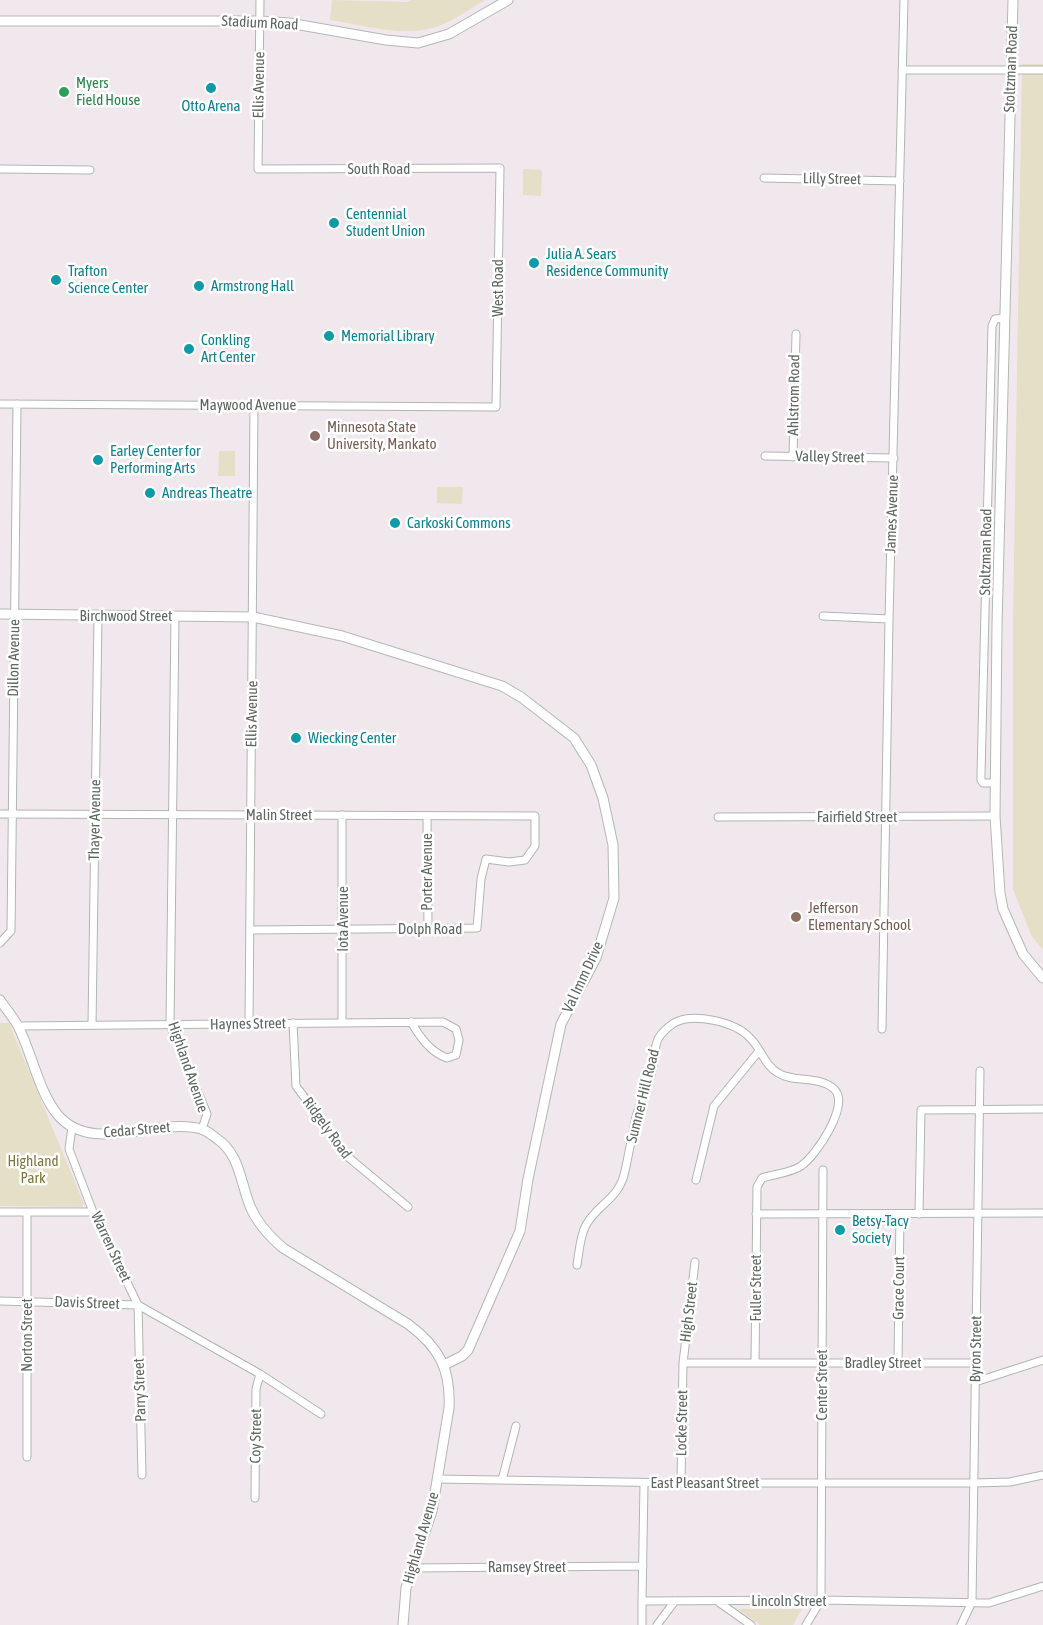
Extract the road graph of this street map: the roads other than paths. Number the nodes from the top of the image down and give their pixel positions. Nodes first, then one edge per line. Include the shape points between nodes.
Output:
1 (260, 0) edge
2 (508, 0) edge
3 (904, 0) edge
4 (1013, 0) edge
5 (0, 21) edge
6 (260, 21) junction
7 (902, 70) junction
8 (1011, 70) junction
9 (1043, 70) edge
10 (500, 168) joint
11 (0, 169) edge
12 (258, 169) joint
13 (90, 170) dead end
14 (764, 178) dead end
15 (900, 181) junction
16 (1005, 318) junction
17 (796, 334) dead end
18 (0, 404) edge
19 (17, 404) junction
20 (254, 404) junction
21 (496, 406) joint
22 (765, 456) dead end
23 (793, 456) junction
24 (894, 458) junction
25 (0, 615) edge
26 (15, 615) junction
27 (98, 615) junction
28 (175, 616) junction
29 (253, 616) junction
30 (823, 616) dead end
31 (889, 619) junction
32 (995, 783) junction
33 (0, 814) edge
34 (13, 814) junction
35 (94, 815) junction
36 (172, 815) junction
37 (251, 815) junction
38 (342, 815) junction
39 (427, 816) junction
40 (718, 816) dead end
41 (995, 816) junction
42 (885, 817) junction
43 (535, 839) joint
44 (428, 928) junction
45 (250, 930) junction
46 (343, 930) junction
47 (0, 943) edge
48 (1043, 978) edge
49 (0, 1000) edge
50 (411, 1022) junction
51 (292, 1023) junction
52 (342, 1023) junction
53 (249, 1024) junction
54 (92, 1025) junction
55 (170, 1025) junction
56 (18, 1026) junction
57 (882, 1029) dead end
58 (759, 1051) junction
59 (980, 1071) dead end
60 (980, 1109) junction
61 (1043, 1110) edge
62 (72, 1127) junction
63 (202, 1129) junction
64 (823, 1170) dead end
65 (696, 1180) dead end
66 (408, 1207) dead end
67 (0, 1212) edge
68 (27, 1212) junction
69 (93, 1212) junction
70 (978, 1213) junction
71 (1043, 1213) edge
72 (756, 1214) junction
73 (822, 1214) junction
74 (900, 1214) junction
75 (919, 1214) junction
76 (695, 1262) dead end
77 (577, 1264) dead end
78 (27, 1300) junction
79 (0, 1301) edge
80 (138, 1305) junction
81 (1043, 1360) edge
82 (755, 1362) junction
83 (898, 1362) junction
84 (683, 1363) junction
85 (822, 1363) junction
86 (975, 1363) junction
87 (444, 1365) junction
88 (260, 1374) junction
89 (975, 1382) junction
90 (321, 1414) dead end
91 (516, 1426) dead end
92 (27, 1457) dead end
93 (142, 1475) dead end
94 (1043, 1475) edge
95 (437, 1479) junction
96 (502, 1480) junction
97 (821, 1482) junction
98 (644, 1483) junction
99 (681, 1483) junction
100 (974, 1483) junction
101 (255, 1498) dead end
102 (643, 1566) junction
103 (412, 1568) junction
104 (1043, 1586) edge
105 (821, 1600) junction
106 (642, 1601) junction
107 (675, 1601) junction
108 (717, 1601) junction
109 (972, 1602) junction
110 (405, 1625) edge
111 (642, 1625) edge
112 (657, 1625) edge
113 (751, 1625) edge
114 (806, 1625) edge
115 (961, 1625) edge

1 - 6 street, Ellis Avenue
2 - 6 street, Stadium Road via 449,34 418,43
3 - 7 street, James Avenue
4 - 8 street, Stoltzman Road
5 - 6 street, Stadium Road
6 - 12 street, Ellis Avenue
7 - 8 street
7 - 15 street, James Avenue
8 - 9 street
8 - 16 street, Stoltzman Road
10 - 12 street, South Road
10 - 21 street, West Road
11 - 13 street
14 - 15 street, Lilly Street
15 - 24 street, James Avenue
16 - 32 street, Stoltzman Road
16 - 32 street, Stoltzman Road via 995,319 992,326 981,780
17 - 23 street, Ahlstrom Road
18 - 19 street, Maywood Avenue
19 - 20 street, Maywood Avenue
19 - 26 street, Dillon Avenue
20 - 21 street, Maywood Avenue
20 - 29 street, Ellis Avenue
22 - 23 street, Valley Street
23 - 24 street, Valley Street
24 - 31 street, James Avenue
25 - 26 street, Birchwood Street
26 - 27 street, Birchwood Street
26 - 34 street, Dillon Avenue
27 - 28 street, Birchwood Street
27 - 35 street, Thayer Avenue
28 - 29 street, Birchwood Street
28 - 36 street, Highland Avenue
29 - 37 street, Ellis Avenue
29 - 87 street, Val Imm Drive via 342,636 502,686 574,738 591,765 603,798 614,845 614,898 596,958 561,1024 520,1231 468,1350
30 - 31 street
31 - 42 street, James Avenue
32 - 41 street, Stoltzman Road
33 - 34 street, Malin Street
34 - 35 street, Malin Street
34 - 47 street, Dillon Avenue via 11,931
35 - 36 street, Malin Street
35 - 54 street, Thayer Avenue
36 - 37 street, Malin Street
36 - 55 street, Highland Avenue
37 - 38 street, Malin Street
37 - 45 street, Ellis Avenue
38 - 39 street, Malin Street
38 - 46 street, Iota Avenue
39 - 43 street, Malin Street via 535,816
39 - 44 street, Porter Avenue
40 - 42 street, Fairfield Street
41 - 42 street, Fairfield Street
41 - 48 street, Stoltzman Road via 1004,909 1023,954
42 - 57 street, James Avenue
43 - 44 street, Dolph Road via 535,846 525,860 486,859 477,928
44 - 46 street, Dolph Road
45 - 46 street, Dolph Road
45 - 53 street, Ellis Avenue
46 - 52 street, Iota Avenue
49 - 56 street
50 - 50 street, Haynes Street via 433,1051 447,1058 456,1055 456,1029 443,1022
50 - 52 street, Haynes Street
51 - 52 street, Haynes Street
51 - 53 street, Haynes Street
51 - 66 street, Ridgely Road via 296,1086 342,1152
53 - 55 street, Haynes Street
54 - 55 street, Haynes Street
54 - 56 street, Haynes Street
55 - 63 street, Highland Avenue via 207,1114
56 - 62 street via 57,1114
58 - 65 street via 714,1106
58 - 72 street, Sumner Hill Road via 773,1070 830,1086 840,1102 838,1112 807,1162 762,1178 757,1187
58 - 77 street, Sumner Hill Road via 750,1037 728,1024 684,1018 663,1032 636,1116 622,1181 613,1197 584,1227
59 - 60 street, Byron Street
60 - 61 street
60 - 70 street, Byron Street
60 - 75 street via 921,1110
62 - 63 street, Cedar Street via 96,1133 178,1126
62 - 69 street, Warren Street via 69,1149
63 - 87 street, Highland Avenue via 234,1157 250,1205 269,1236 424,1336
64 - 73 street, Center Street
67 - 68 street
68 - 69 street
68 - 78 street, Norton Street
69 - 80 street, Warren Street
70 - 71 street
70 - 75 street
70 - 86 street, Byron Street
72 - 73 street
72 - 82 street, Fuller Street
73 - 74 street
73 - 85 street, Center Street
74 - 75 street
74 - 83 street, Grace Court
76 - 84 street, High Street
78 - 79 street, Davis Street
78 - 80 street, Davis Street
78 - 92 street, Norton Street
80 - 88 street
80 - 93 street, Parry Street
81 - 89 street
82 - 84 street, Bradley Street
82 - 85 street, Bradley Street
83 - 85 street, Bradley Street
83 - 86 street, Bradley Street
84 - 99 street, Locke Street
85 - 97 street, Center Street
86 - 89 street, Byron Street
87 - 95 street, Highland Avenue via 450,1400
88 - 90 street
88 - 101 street, Coy Street via 256,1389
89 - 100 street, Byron Street
91 - 96 street
94 - 100 street, East Pleasant Street via 1010,1482
95 - 96 street, East Pleasant Street
95 - 103 street, Highland Avenue via 432,1511
96 - 98 street, East Pleasant Street
97 - 99 street, East Pleasant Street
97 - 100 street, East Pleasant Street
97 - 105 street, Center Street
98 - 99 street, East Pleasant Street
98 - 102 street
100 - 109 street, Byron Street
102 - 103 street, Ramsey Street
102 - 106 street
103 - 110 street, Highland Avenue via 406,1588
104 - 109 street, Lincoln Street via 988,1603
105 - 108 street, Lincoln Street
105 - 109 street, Lincoln Street
105 - 114 street
106 - 107 street, Lincoln Street
106 - 111 street
107 - 108 street, Lincoln Street
107 - 112 street
108 - 113 street
109 - 115 street, Byron Street

